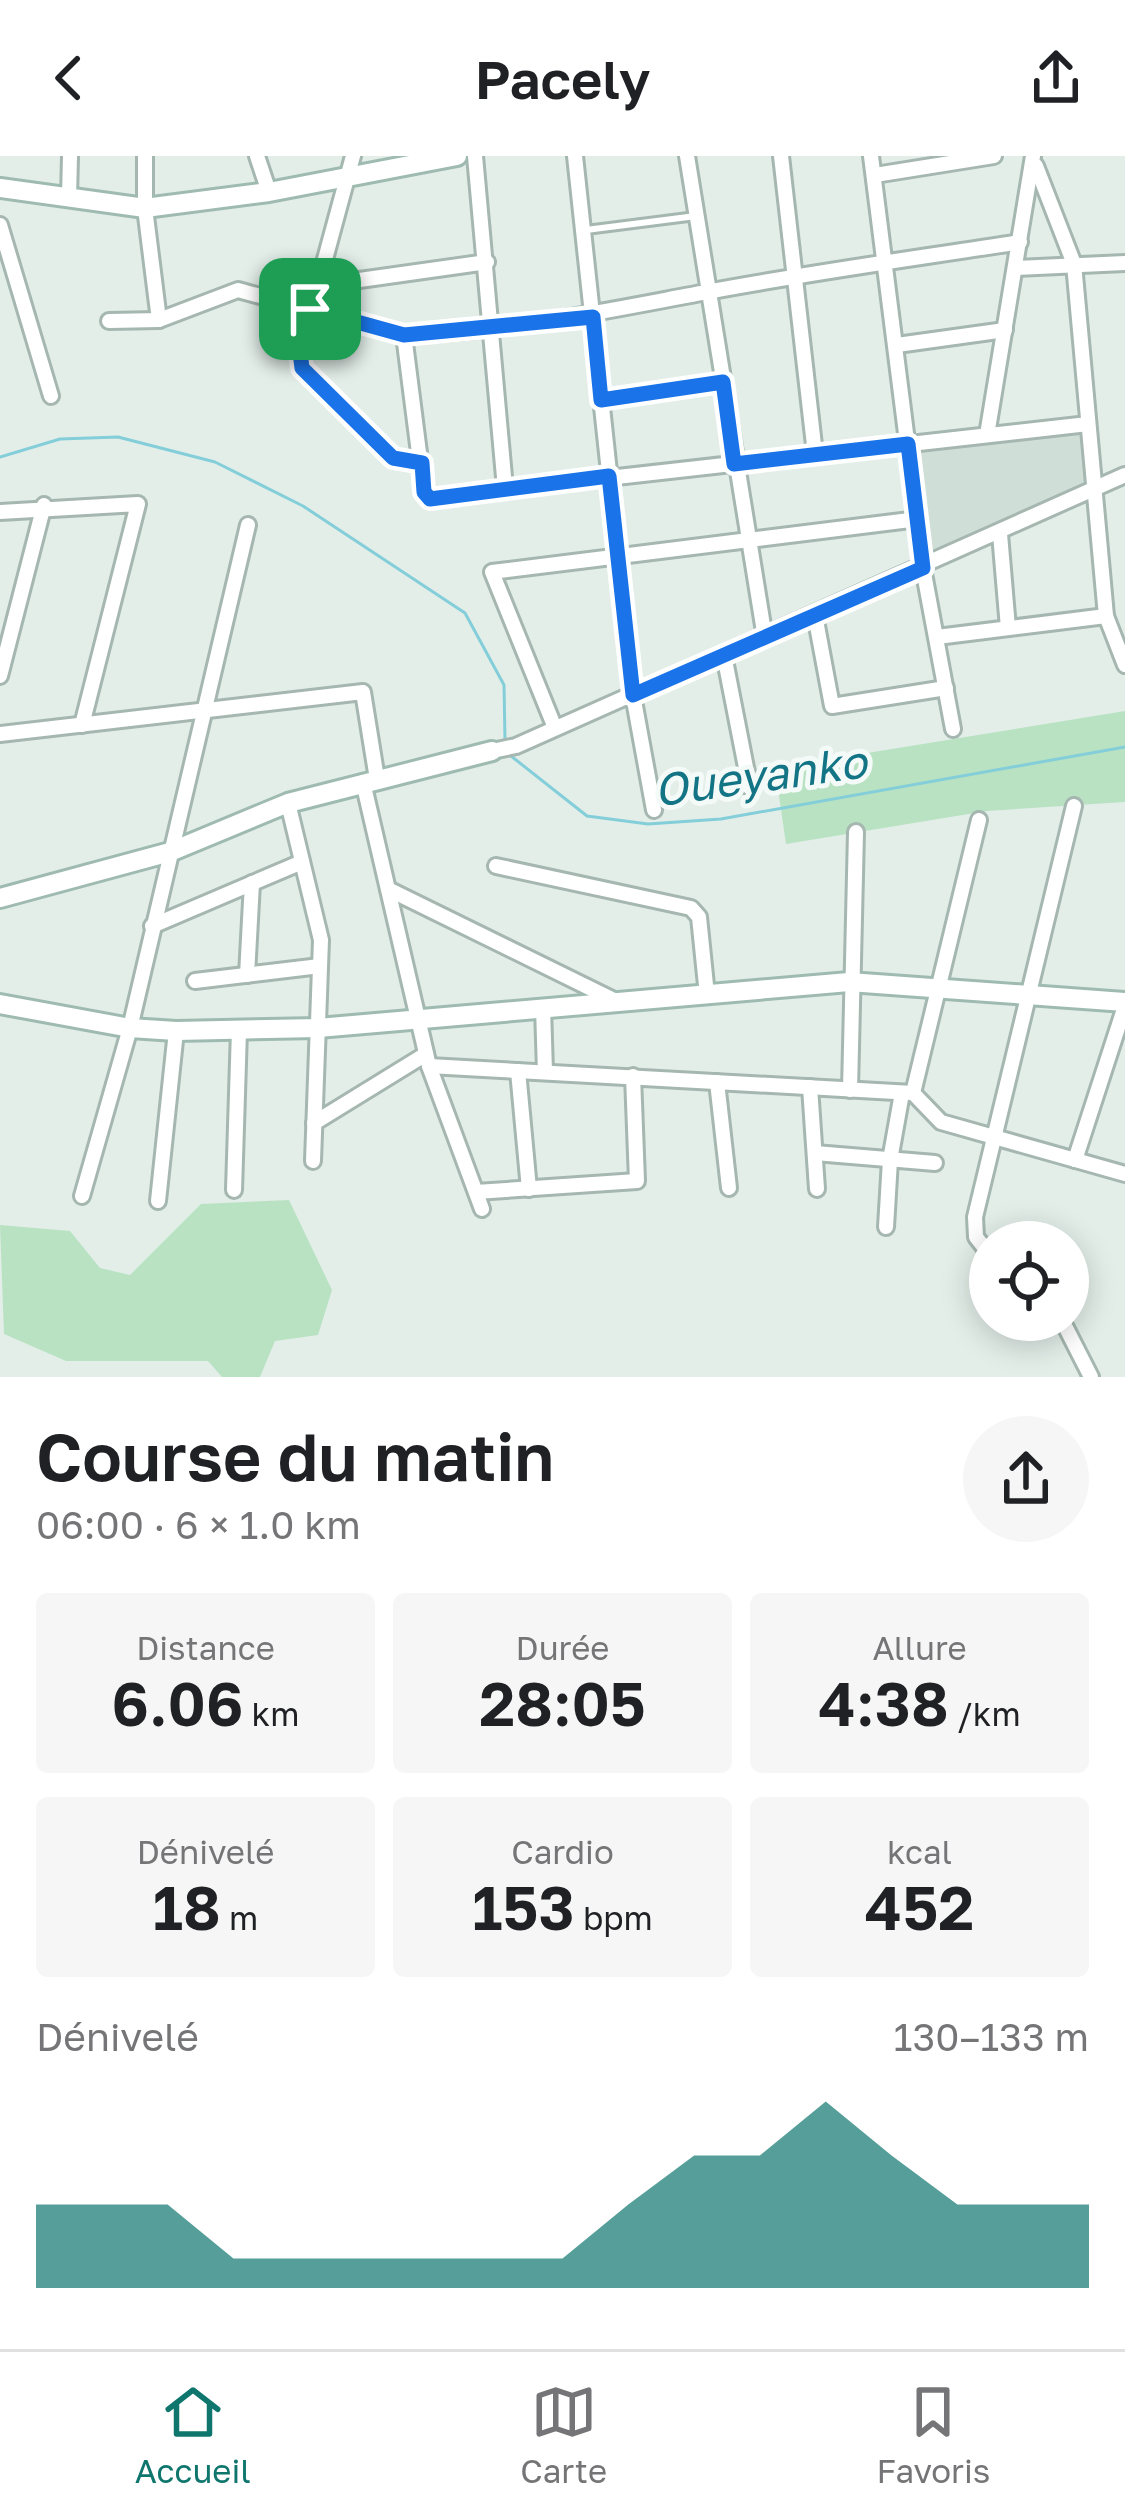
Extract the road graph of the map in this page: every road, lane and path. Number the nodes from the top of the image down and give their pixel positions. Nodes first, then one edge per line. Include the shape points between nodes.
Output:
1 (70, 156) edge
2 (145, 156) edge
3 (257, 156) edge
4 (457, 156) edge
5 (475, 156) edge
6 (575, 156) edge
7 (687, 156) edge
8 (781, 156) edge
9 (871, 156) edge
10 (994, 156) edge
11 (1034, 161) edge
12 (350, 165) edge
13 (875, 176) junction
14 (0, 188) edge
15 (269, 192) junction
16 (69, 198) junction
17 (145, 208) junction
18 (696, 216) junction
19 (0, 225) edge
20 (583, 230) junction
21 (1020, 242) junction
22 (487, 262) junction
23 (887, 263) junction
24 (1125, 263) edge
25 (1074, 265) junction
26 (1015, 268) junction
27 (797, 276) junction
28 (317, 286) junction
29 (708, 291) junction
30 (310, 309) junction
31 (593, 317) junction
32 (159, 320) junction
33 (109, 321) dead end
34 (494, 327) junction
35 (1005, 330) junction
36 (404, 335) junction
37 (897, 345) junction
38 (723, 382) junction
39 (51, 396) dead end
40 (601, 400) junction
41 (1088, 424) junction
42 (987, 435) junction
43 (908, 444) junction
44 (815, 454) junction
45 (422, 463) junction
46 (734, 464) junction
47 (1125, 475) edge
48 (609, 476) junction
49 (505, 488) junction
50 (1092, 490) junction
51 (44, 505) junction
52 (0, 512) edge
53 (918, 519) junction
54 (248, 525) dead end
55 (1000, 534) junction
56 (747, 541) junction
57 (617, 556) junction
58 (923, 568) junction
59 (814, 615) junction
60 (1106, 616) junction
61 (1008, 628) junction
62 (937, 637) junction
63 (765, 638) junction
64 (724, 656) junction
65 (1125, 665) edge
66 (0, 676) edge
67 (946, 688) junction
68 (633, 695) junction
69 (204, 710) junction
70 (82, 724) junction
71 (555, 728) junction
72 (953, 729) dead end
73 (0, 734) edge
74 (492, 752) joint
75 (370, 781) junction
76 (750, 788) dead end
77 (288, 803) junction
78 (1073, 806) dead end
79 (654, 810) dead end
80 (979, 820) dead end
81 (856, 832) dead end
82 (170, 852) junction
83 (302, 862) junction
84 (496, 866) dead end
85 (252, 883) junction
86 (388, 889) junction
87 (0, 898) edge
88 (152, 926) junction
89 (320, 966) junction
90 (247, 975) junction
91 (195, 981) dead end
92 (849, 982) junction
93 (936, 986) junction
94 (706, 995) junction
95 (1030, 998) junction
96 (617, 1002) junction
97 (0, 1004) edge
98 (1125, 1004) edge
99 (543, 1007) junction
100 (418, 1019) junction
101 (130, 1028) junction
102 (318, 1028) junction
103 (176, 1030) junction
104 (239, 1030) junction
105 (427, 1060) junction
106 (518, 1071) junction
107 (545, 1072) junction
108 (633, 1076) junction
109 (717, 1082) junction
110 (810, 1087) junction
111 (850, 1090) junction
112 (908, 1093) junction
113 (314, 1123) junction
114 (991, 1136) junction
115 (814, 1153) junction
116 (890, 1160) junction
117 (1075, 1160) junction
118 (313, 1161) dead end
119 (935, 1163) dead end
120 (1125, 1174) edge
121 (729, 1188) dead end
122 (817, 1189) dead end
123 (235, 1190) dead end
124 (529, 1190) junction
125 (476, 1192) junction
126 (82, 1196) dead end
127 (158, 1201) dead end
128 (482, 1209) dead end
129 (975, 1221) edge
130 (886, 1227) dead end
131 (1073, 1341) edge
132 (1091, 1377) edge

1 - 16 street
2 - 17 street
3 - 15 street
4 - 12 street
5 - 22 street
6 - 20 street
7 - 18 street
8 - 27 street
9 - 13 street
10 - 13 street
11 - 21 street
11 - 25 street
12 - 15 street
12 - 28 street
13 - 23 street
14 - 16 street
15 - 17 street
16 - 17 street
17 - 32 street
18 - 20 lane
18 - 29 street
19 - 39 street
20 - 31 street
21 - 23 street
21 - 26 street
22 - 28 street
22 - 34 street
23 - 27 street
23 - 37 street
24 - 25 street
25 - 26 street
25 - 41 street
26 - 35 street
27 - 29 street
27 - 44 street
28 - 30 street
29 - 31 street
29 - 38 street
30 - 32 street via 238,290
30 - 36 street
30 - 45 street via 299,344 302,368 393,458
31 - 34 street
31 - 40 street
32 - 33 street
34 - 36 street
34 - 49 street
35 - 37 street
35 - 42 street
36 - 45 street
37 - 43 street
38 - 40 street
38 - 46 street
40 - 48 street
41 - 42 street
41 - 50 street
42 - 43 street
43 - 44 street
43 - 53 street
44 - 46 street
45 - 49 street via 430,499
46 - 48 street
46 - 56 street
47 - 50 street
48 - 49 street
48 - 57 street
50 - 55 street
50 - 60 street
51 - 52 street
51 - 66 street
51 - 70 street via 138,504
53 - 56 street
53 - 58 street
54 - 69 street
55 - 58 street
55 - 61 street
56 - 57 street
56 - 63 street
57 - 68 street
57 - 71 street via 489,576
58 - 59 street
58 - 62 street
59 - 63 street
59 - 67 street via 832,706
60 - 61 street
60 - 65 street
61 - 62 street
62 - 67 street
63 - 64 street
64 - 68 street
64 - 76 street
67 - 72 street
68 - 71 street
68 - 79 street
69 - 70 street
69 - 75 street via 363,692
69 - 82 street
70 - 73 street
71 - 74 street
74 - 75 street
75 - 77 street
75 - 86 street
77 - 82 street
77 - 83 street
78 - 95 street
80 - 93 street
81 - 92 street
82 - 87 street
82 - 88 street
83 - 85 street
83 - 89 street
84 - 94 street via 691,908 700,917
85 - 88 street
85 - 90 street
86 - 96 street
86 - 100 street
88 - 101 street
89 - 90 street
89 - 102 street
90 - 91 street
92 - 93 street
92 - 94 street
92 - 111 street
93 - 95 street
93 - 112 street
94 - 96 street
95 - 98 street
95 - 114 street
96 - 99 street
97 - 101 street
98 - 117 street
99 - 100 street
99 - 107 street
100 - 102 street
100 - 105 street
101 - 103 street
101 - 126 street
102 - 104 street
102 - 113 street
103 - 104 street
103 - 127 street
104 - 123 street
105 - 106 street
105 - 113 street
105 - 125 street
106 - 107 street
106 - 124 street
107 - 108 street
108 - 109 street
108 - 124 street via 637,1180
109 - 110 street
109 - 121 street
110 - 111 street
110 - 115 street
111 - 112 street
112 - 114 street via 941,1122
112 - 116 street
113 - 118 street
114 - 117 street
114 - 129 street
115 - 116 street
115 - 122 street
116 - 119 street
116 - 130 street
117 - 120 street
124 - 125 street
125 - 128 street
131 - 132 street

